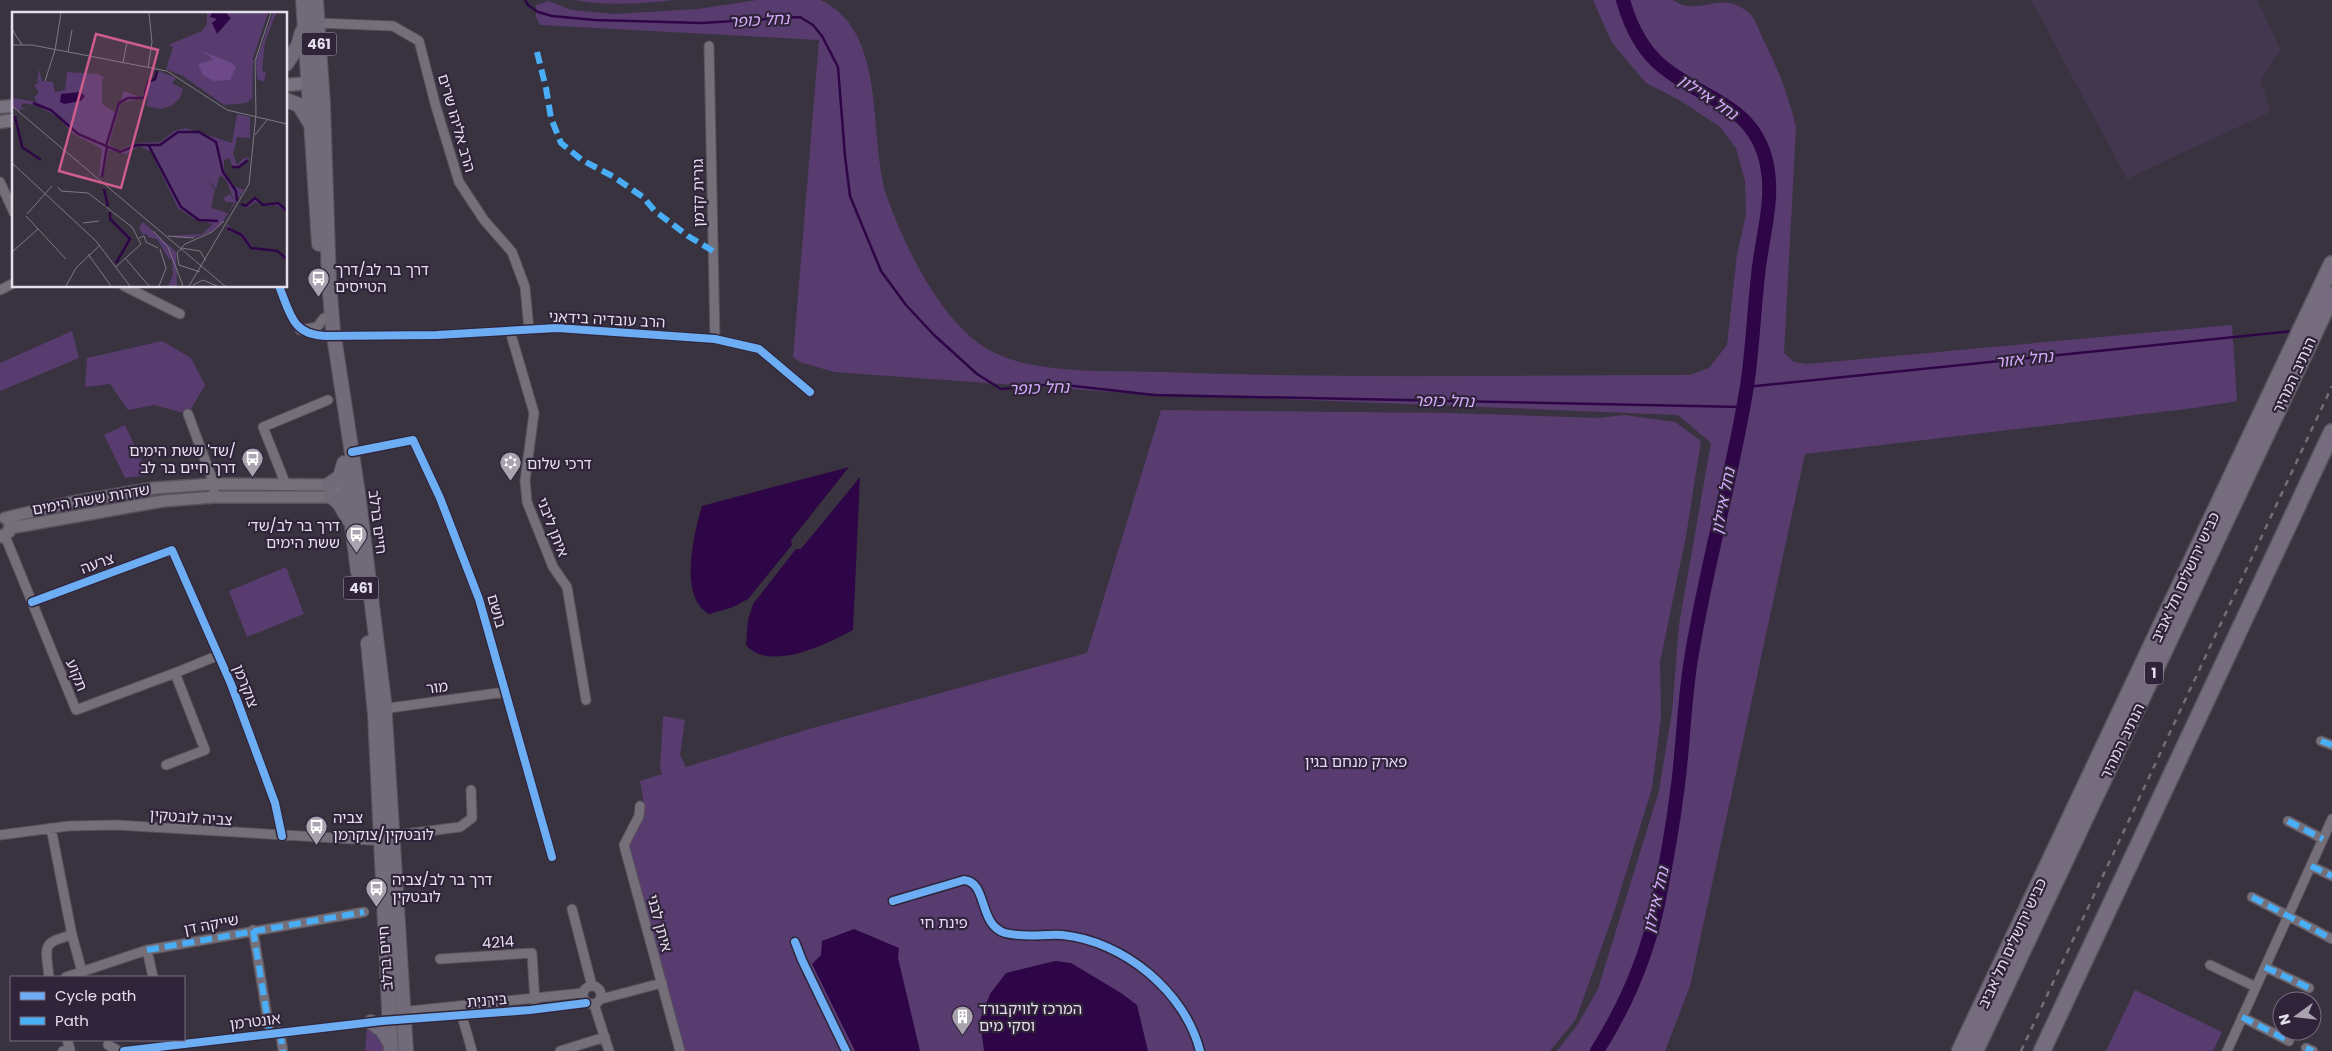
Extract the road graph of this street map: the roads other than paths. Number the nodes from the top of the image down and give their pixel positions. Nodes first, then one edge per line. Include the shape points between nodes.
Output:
1 (303, 0) edge
2 (316, 0) edge
3 (304, 17) junction
4 (317, 23) junction
5 (708, 46) dead end
6 (288, 61) edge
7 (288, 85) edge
8 (314, 89) junction
9 (288, 98) edge
10 (288, 100) edge
11 (312, 128) junction
12 (0, 182) edge
13 (12, 209) edge
14 (2332, 264) edge
15 (12, 284) edge
16 (129, 288) edge
17 (280, 288) edge
18 (0, 290) edge
19 (2332, 295) edge
20 (180, 314) dead end
21 (324, 318) junction
22 (300, 330) junction
23 (529, 330) junction
24 (510, 331) junction
25 (330, 336) junction
26 (715, 339) junction
27 (810, 392) dead end
28 (328, 400) dead end
29 (188, 414) dead end
30 (2332, 432) edge
31 (348, 457) junction
32 (214, 484) junction
33 (286, 485) junction
34 (330, 491) junction
35 (351, 493) junction
36 (214, 497) junction
37 (2, 517) edge
38 (352, 526) junction
39 (5, 534) edge
40 (172, 550) joint
41 (32, 602) junction
42 (219, 655) junction
43 (175, 673) junction
44 (505, 692) junction
45 (586, 700) dead end
46 (380, 711) junction
47 (2322, 741) dead end
48 (2332, 745) edge
49 (166, 766) dead end
50 (471, 790) dead end
51 (640, 806) dead end
52 (2332, 819) edge
53 (2288, 821) dead end
54 (51, 828) junction
55 (0, 835) edge
56 (282, 836) junction
57 (389, 839) junction
58 (2323, 839) junction
59 (552, 857) dead end
60 (2311, 866) junction
61 (2332, 876) edge
62 (2252, 897) dead end
63 (572, 909) dead end
64 (364, 912) dead end
65 (2288, 917) junction
66 (253, 930) junction
67 (72, 935) junction
68 (2332, 938) edge
69 (147, 950) junction
70 (440, 959) dead end
71 (2210, 965) dead end
72 (2266, 967) junction
73 (82, 972) junction
74 (49, 976) edge
75 (69, 976) edge
76 (153, 976) edge
77 (661, 980) junction
78 (592, 986) junction
79 (2256, 987) junction
80 (2309, 988) dead end
81 (583, 993) junction
82 (535, 999) junction
83 (596, 1000) junction
84 (536, 1009) junction
85 (462, 1016) junction
86 (405, 1017) junction
87 (2242, 1017) junction
88 (390, 1021) junction
89 (371, 1022) junction
90 (280, 1032) junction
91 (2272, 1032) edge
92 (270, 1034) junction
93 (605, 1037) junction
94 (67, 1041) edge
95 (108, 1045) dead end
96 (171, 1045) edge
97 (391, 1048) edge
98 (64, 1051) edge
99 (120, 1051) edge
100 (124, 1051) edge
101 (283, 1051) edge
102 (406, 1051) edge
103 (472, 1051) edge
104 (560, 1051) edge
105 (609, 1051) edge
106 (680, 1051) edge
107 (1960, 1051) edge
108 (1975, 1051) edge
109 (2042, 1051) edge
110 (2227, 1051) edge

1 - 3 main road, 461
2 - 4 main road, 461
3 - 6 main road via 298,46
3 - 8 main road, 461
4 - 8 main road, 461
4 - 23 street, הרב אליהו שרים via 393,26 419,41 459,182 484,220 512,252 525,287
5 - 26 street, גורית קדמן
7 - 8 main road
8 - 9 main road
8 - 11 main road, חיים ברלב / 461
8 - 25 main road, חיים ברלב / 461
10 - 11 main road via 302,108
11 - 21 main road, חיים ברלב / 461
12 - 13 street
14 - 107 highway, כביש ירושלים תל אביב / 1
15 - 18 street
16 - 20 street
17 - 22 street
19 - 108 highway, הנתיב המהיר / 1
21 - 22 street via 314,328
21 - 25 main road, חיים ברלב / 461
22 - 25 street, הרב עובדיה בידאני via 309,335
23 - 24 street, הרב עובדיה בידאני
23 - 26 street, הרב עובדיה בידאני via 558,328
24 - 25 street, הרב עובדיה בידאני
24 - 45 street, איתן ליבני via 534,413 524,481 527,502 552,567 567,587
25 - 31 main road, חיים ברלב / 461
26 - 27 street, הרב עובדיה בידאני via 759,349
28 - 33 street via 263,427
29 - 32 street
30 - 109 highway
31 - 34 main road
31 - 35 main road, חיים ברלב / 461
31 - 44 street, בושם via 413,440 440,498 479,599
32 - 33 street, שדרות ששת הימים
32 - 36 street
32 - 37 street, שדרות ששת הימים via 130,492
33 - 34 street, שדרות ששת הימים
34 - 35 street, שדרות ששת הימים
34 - 36 street, שדרות ששת הימים
34 - 38 main road
35 - 38 main road, חיים ברלב / 461
35 - 46 main road, חיים ברלב / 461
36 - 39 street, שדרות ששת הימים via 123,507
37 - 39 street via 9,522
38 - 46 main road, חיים ברלב / 461
39 - 41 street, תקוע
40 - 41 street, צרעה
40 - 42 street, צוקרמן
41 - 43 street, תקוע via 76,710
42 - 43 street, תקוע
42 - 56 street, צוקרמן via 276,803
43 - 49 street via 205,750
44 - 46 street, מור
44 - 59 street, בושם
46 - 57 main road, חיים ברלב / 461
47 - 48 street
50 - 57 street, צביה לובטקין via 472,818 460,827
51 - 77 street, איתן לבני via 639,816 624,845
52 - 58 street
53 - 58 street
54 - 55 street, צביה לובטקין
54 - 56 street, צביה לובטקין via 116,825
54 - 67 street
56 - 57 street, צביה לובטקין
57 - 86 main road, חיים ברלב / 461
57 - 88 main road, חיים ברלב / 461
58 - 60 street
60 - 61 street
60 - 65 street
62 - 65 street
63 - 78 street
64 - 66 street, שייקה דן
65 - 68 street
65 - 72 street
66 - 69 street, שייקה דן
66 - 92 street
67 - 73 street
67 - 74 street via 48,944
69 - 73 street, שייקה דן
69 - 76 street
70 - 82 street, 4214 via 532,953
71 - 79 street
72 - 79 street
72 - 80 street
73 - 75 street, שייקה דן
77 - 83 street, בירנית
77 - 106 street, איתן לבני
78 - 81 street
78 - 83 street via 597,987
79 - 87 street
81 - 82 street, בירנית
81 - 83 street
82 - 84 street, 4214
82 - 86 street, בירנית
83 - 84 street, בירנית
83 - 93 street
84 - 85 street, בירנית
85 - 86 street, בירנית
85 - 103 street
86 - 88 street, בירנית
86 - 102 main road, חיים ברלב / 461
87 - 91 street
87 - 110 street
88 - 89 street, אונטרמן
88 - 97 main road, חיים ברלב / 461
89 - 90 street, אונטרמן
89 - 97 main road via 382,1030
90 - 92 street, אונטרמן
90 - 101 street
92 - 96 street, אונטרמן
93 - 104 street
93 - 105 street
94 - 98 street via 70,1049
95 - 99 street
96 - 100 street, אונטרמן

